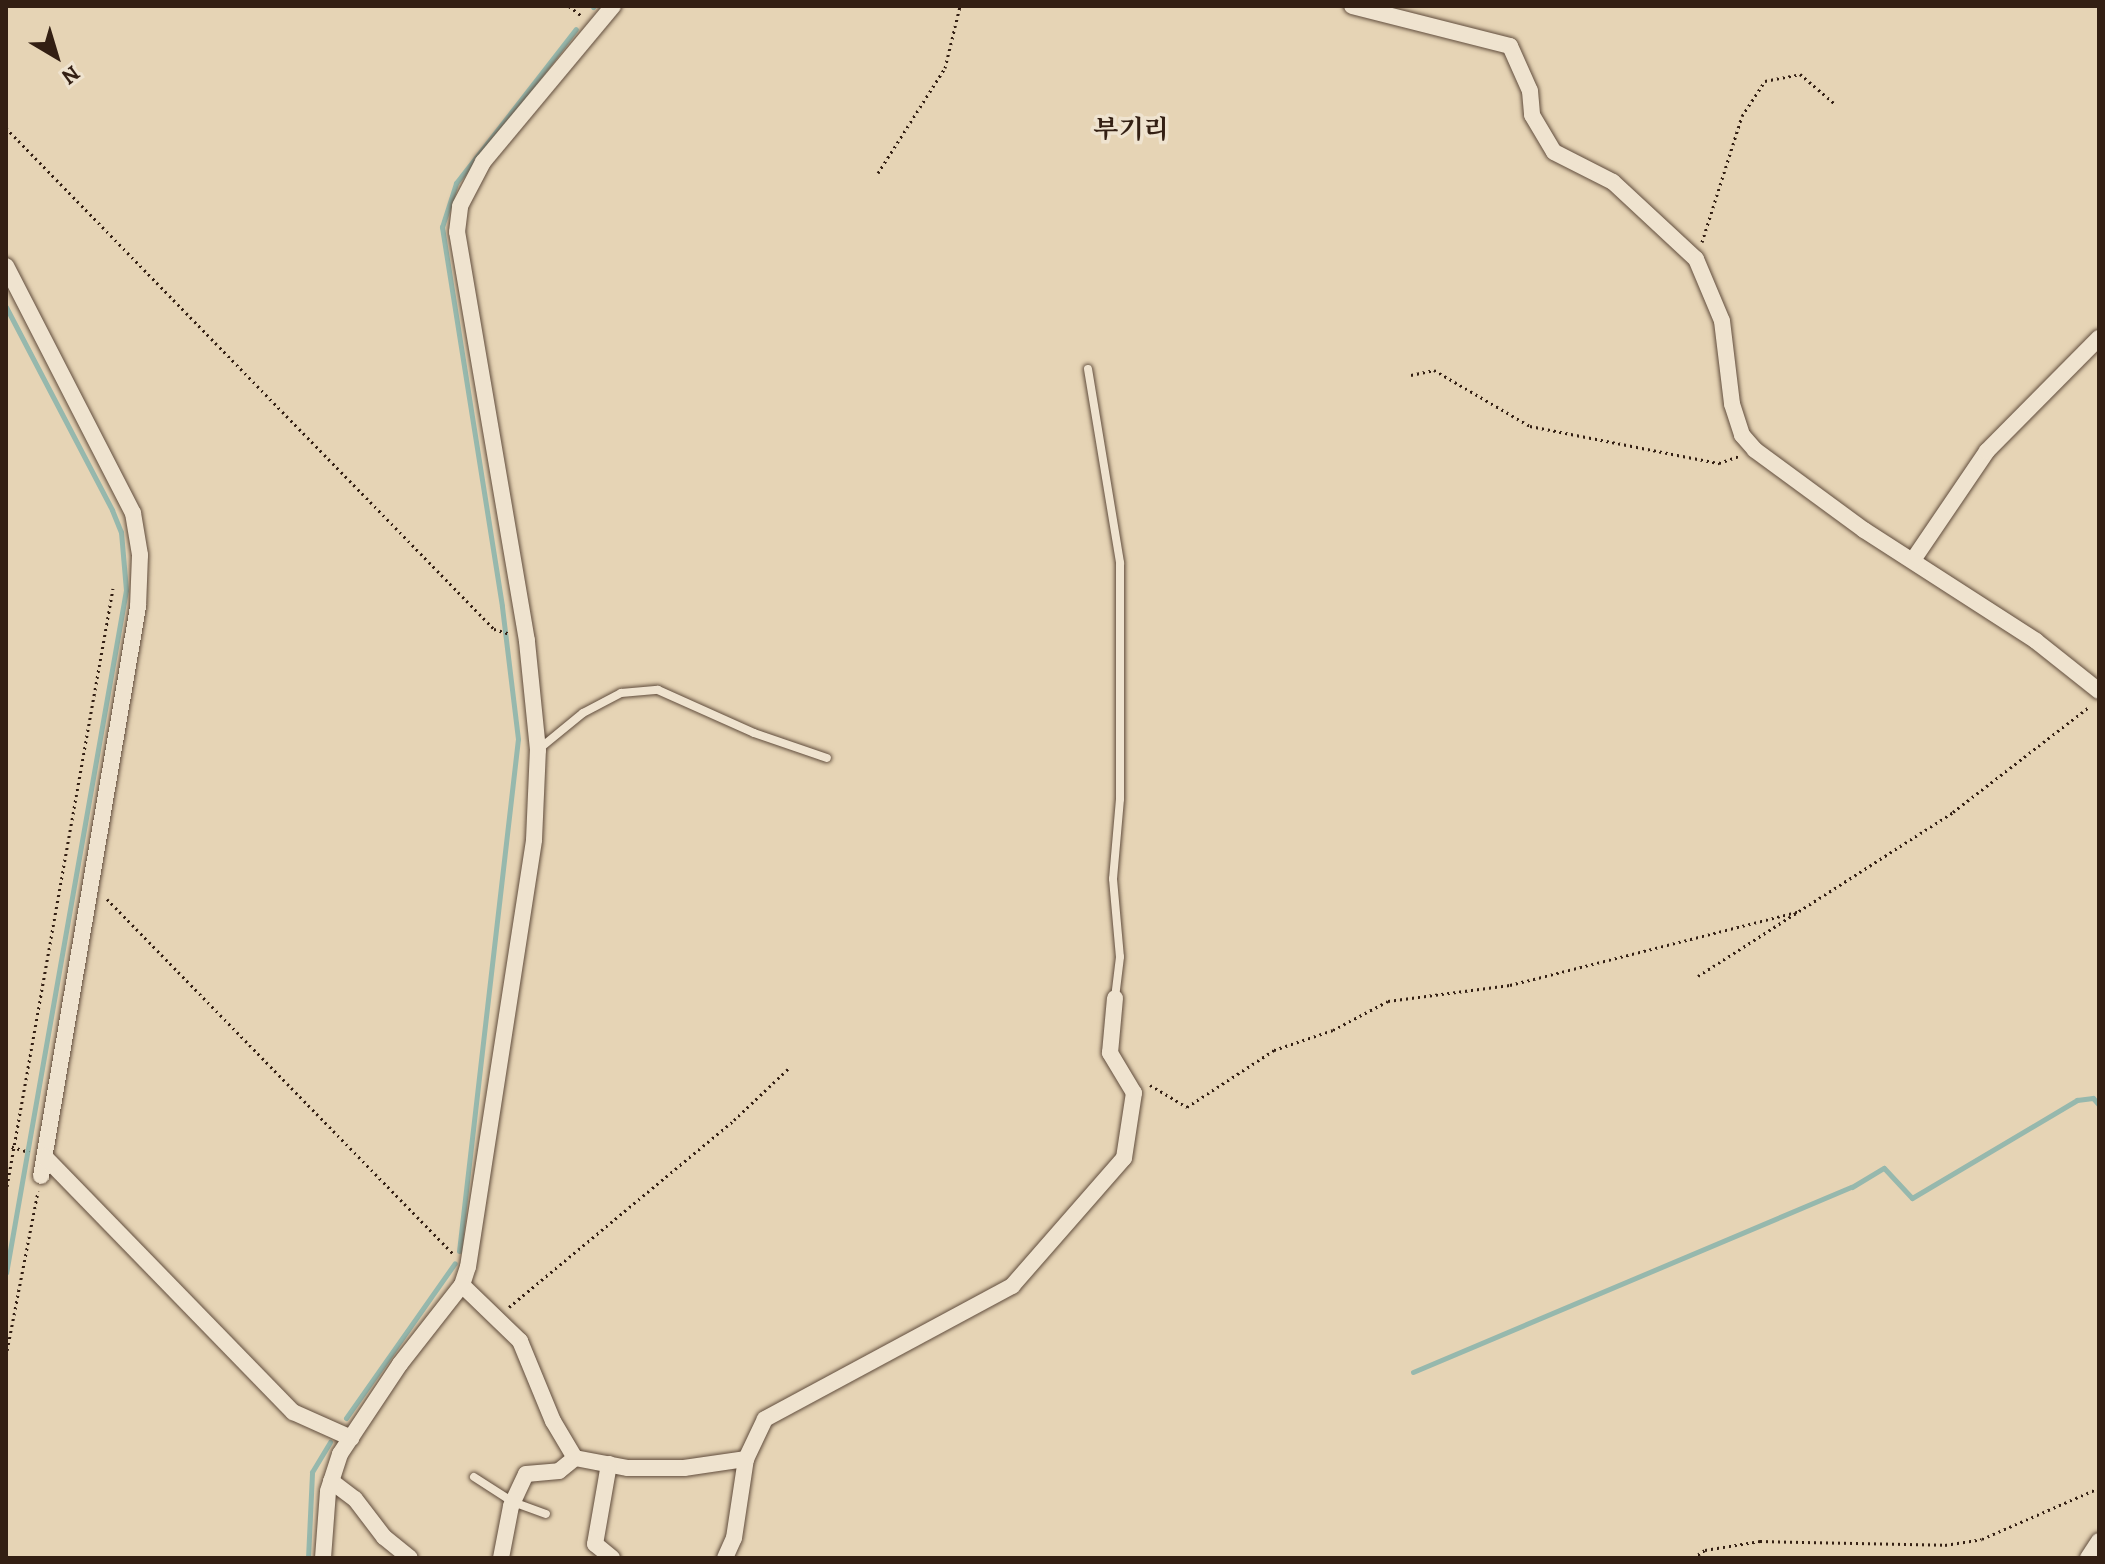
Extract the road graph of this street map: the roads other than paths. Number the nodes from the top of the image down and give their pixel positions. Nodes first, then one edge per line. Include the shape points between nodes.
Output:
1 (613, 6) edge
2 (1352, 6) edge
3 (1388, 11) edge
4 (6, 266) edge
5 (2099, 338) edge
6 (1088, 369) dead end
7 (1913, 560) junction
8 (2099, 691) edge
9 (538, 750) junction
10 (827, 758) dead end
11 (1115, 998) joint
12 (45, 1157) junction
13 (41, 1176) road end
14 (462, 1285) junction
15 (351, 1438) junction
16 (575, 1458) junction
17 (746, 1459) junction
18 (609, 1464) junction
19 (474, 1477) dead end
20 (331, 1481) junction
21 (513, 1502) junction
22 (546, 1514) dead end
23 (2099, 1541) edge
24 (323, 1558) edge
25 (410, 1558) edge
26 (501, 1558) edge
27 (612, 1558) edge
28 (725, 1558) edge
29 (2088, 1558) edge

1 - 9 street via 483,162 460,206 457,232 527,641
2 - 3 street
3 - 7 street via 1510,46 1530,91 1532,115 1554,152 1613,182 1696,259 1722,321 1732,404 1742,435 1755,450
4 - 12 street via 133,513 138,534 138,607
5 - 7 street via 1987,451
6 - 11 lane via 1120,563 1120,799 1113,879 1120,957
7 - 8 street via 2036,641
9 - 10 lane via 583,713 621,693 658,690 754,733
9 - 14 street via 534,840
11 - 17 street via 1110,1053 1134,1093 1124,1158 1012,1286 765,1419
12 - 13 street
12 - 15 street via 293,1412
14 - 15 street
14 - 16 street via 520,1341 553,1421
15 - 20 street
16 - 18 street
16 - 21 street via 559,1471 526,1474
17 - 18 street via 684,1468
17 - 28 street via 734,1538
18 - 27 street via 595,1544
19 - 21 lane
20 - 24 street
20 - 25 street
21 - 22 lane
21 - 26 street
23 - 29 street

